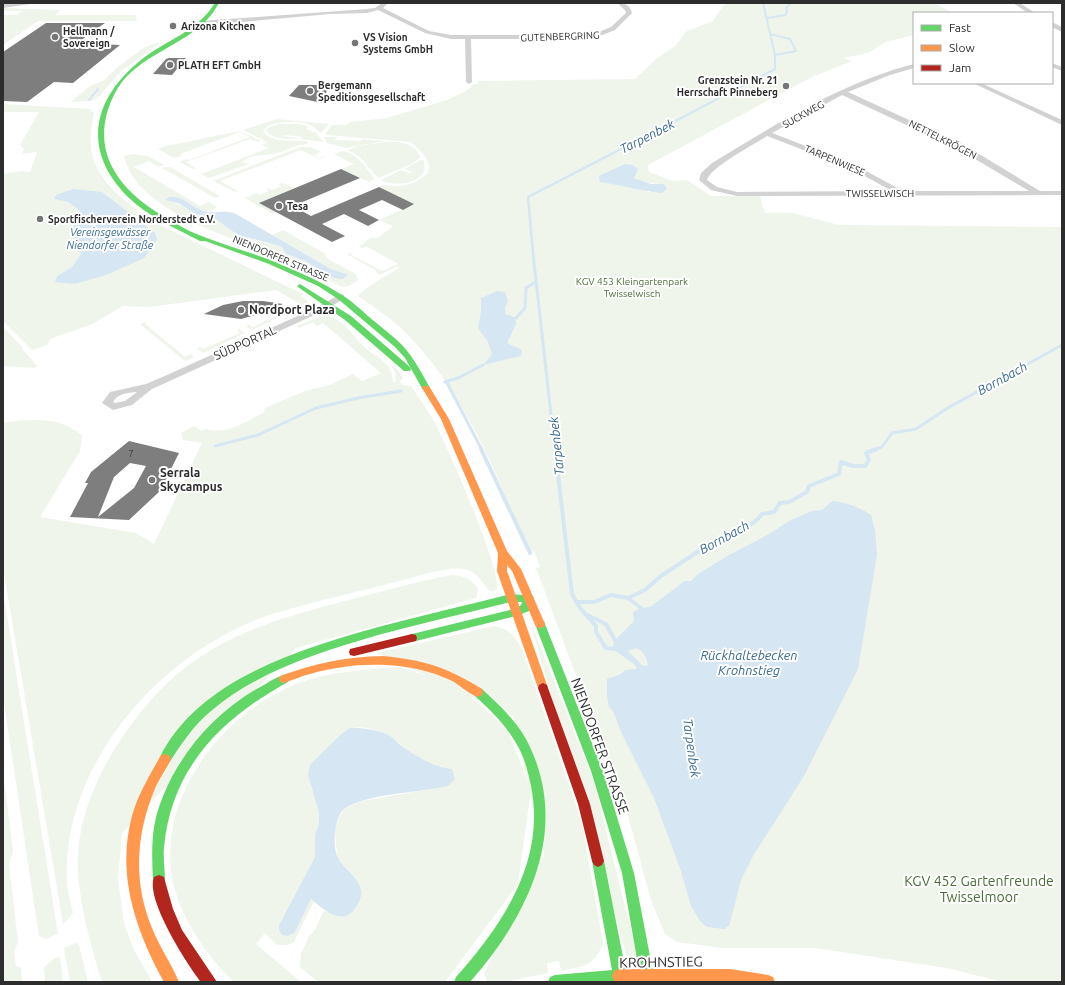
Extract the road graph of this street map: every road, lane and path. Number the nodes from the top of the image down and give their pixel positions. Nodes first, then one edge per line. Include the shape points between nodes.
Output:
1 (35, 3) edge
2 (217, 3) edge
3 (384, 3) edge
4 (623, 3) edge
5 (1016, 3) edge
6 (3, 6) edge
7 (378, 8) junction
8 (1030, 12) edge
9 (201, 23) junction
10 (1053, 25) edge
11 (1060, 33) edge
12 (468, 38) junction
13 (913, 66) edge
14 (469, 82) dead end
15 (978, 84) edge
16 (842, 92) junction
17 (1062, 123) edge
18 (768, 134) junction
19 (703, 180) joint
20 (900, 193) junction
21 (1062, 193) edge
22 (1040, 194) junction
23 (194, 235) junction
24 (341, 297) junction
25 (328, 304) junction
26 (420, 379) junction
27 (148, 387) dead end
28 (503, 553) junction
29 (511, 598) junction
30 (529, 599) junction
31 (516, 612) junction
32 (297, 673) junction
33 (620, 979) edge
34 (648, 979) edge
35 (172, 982) edge
36 (210, 982) edge
37 (461, 982) edge
38 (555, 982) edge
39 (768, 982) edge

1 - 6 street
2 - 9 main road, NIENDORFER STRASSE via 212,13
3 - 7 street
4 - 12 street, GUTENBERGRING via 629,13 605,35
5 - 8 street
7 - 9 street, GUTENBERGRING
7 - 12 street, GUTENBERGRING via 435,34
9 - 23 main road, NIENDORFER STRASSE via 144,60 125,76 105,104 99,126 103,156 117,181 139,203
10 - 11 street
12 - 14 street
13 - 16 street, SUCKWEG via 872,79
15 - 17 street
16 - 18 street, SUCKWEG
16 - 22 street, NETTELKRÖGEN via 963,148
18 - 19 street, SUCKWEG via 715,165 704,175
18 - 20 street, TARPENWIESE via 853,167
19 - 20 street, TWISSELWISCH via 707,186 715,190 737,194
20 - 22 street, TWISSELWISCH
21 - 22 street, TWISSELWISCH
23 - 24 main road, NIENDORFER STRASSE via 302,276
23 - 25 main road, NIENDORFER STRASSE via 222,251 308,290
24 - 25 street, SÜDPORTAL
24 - 26 main road, NIENDORFER STRASSE via 398,345
25 - 26 main road, NIENDORFER STRASSE via 369,334
25 - 27 street, SÜDPORTAL
26 - 28 main road, NIENDORFER STRASSE via 448,424
28 - 29 main road, NIENDORFER STRASSE via 502,571
28 - 30 main road, NIENDORFER STRASSE via 516,569
29 - 30 main road
29 - 31 main road, NIENDORFER STRASSE
29 - 35 main road via 339,641 299,654 235,686 192,723 163,762 145,795 132,852 133,889 141,924 152,949
30 - 31 main road via 525,608
30 - 34 main road, NIENDORFER STRASSE via 597,771 628,873
31 - 32 main road via 342,655
31 - 33 main road, NIENDORFER STRASSE via 584,804 601,874
32 - 36 main road via 248,699 211,731 193,752 179,775 165,809 157,858 162,899 177,935
32 - 37 main road via 373,660 429,667 484,695 507,718 525,745 535,769 540,803 540,824 532,867 504,930
33 - 34 main road, KROHNSTIEG
33 - 38 main road, KROHNSTIEG
34 - 39 main road, KROHNSTIEG via 730,976

